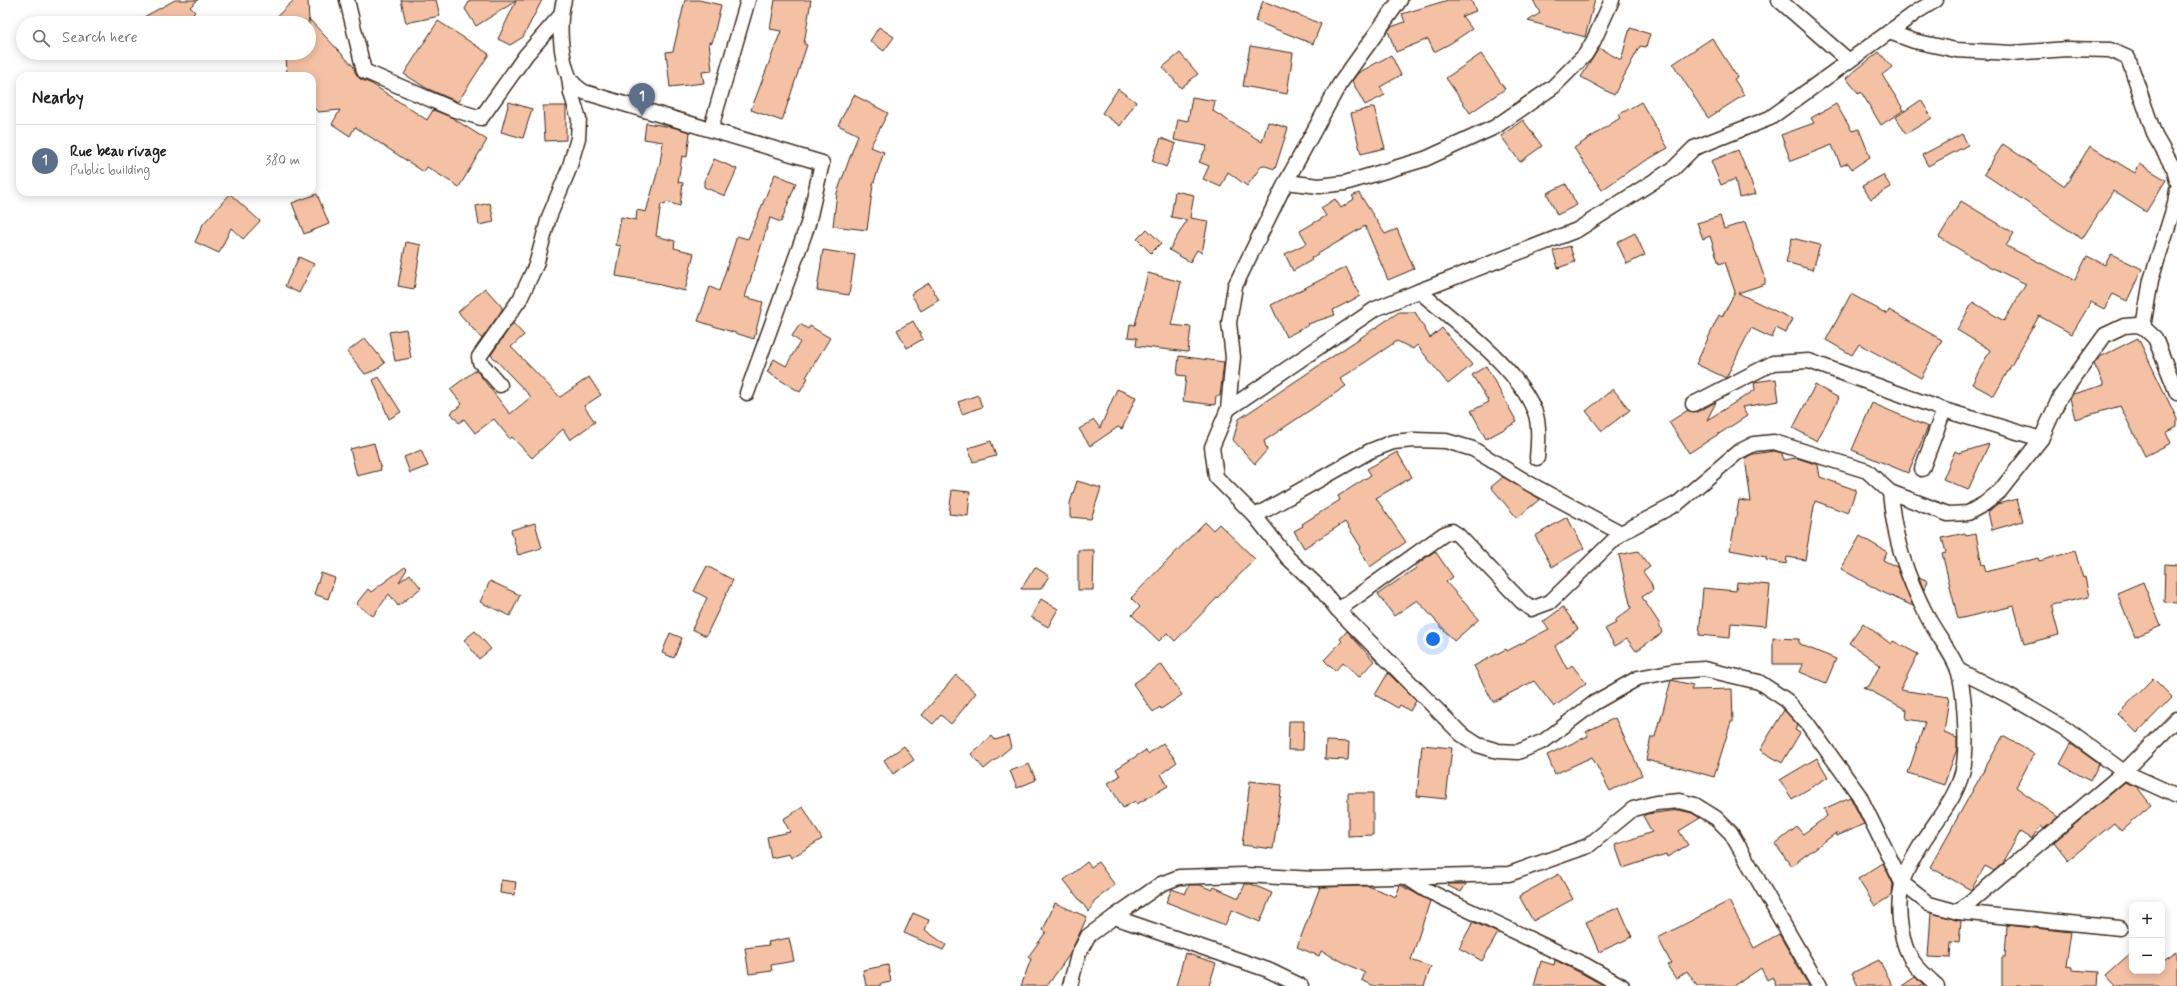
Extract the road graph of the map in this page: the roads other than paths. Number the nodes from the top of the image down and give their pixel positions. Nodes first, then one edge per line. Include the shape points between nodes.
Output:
1 (347, 0) edge
2 (564, 0) edge
3 (748, 0) edge
4 (1400, 0) edge
5 (1612, 0) edge
6 (1779, 0) edge
7 (1936, 0) edge
8 (560, 16) junction
9 (1889, 32) junction
10 (1849, 61) junction
11 (569, 77) junction
12 (711, 128) junction
13 (2177, 181) edge
14 (1286, 182) junction
15 (2177, 190) edge
16 (1419, 292) junction
17 (2143, 328) junction
18 (500, 385) dead end
19 (2177, 392) edge
20 (747, 393) dead end
21 (1693, 404) dead end
22 (1228, 409) junction
23 (1944, 410) junction
24 (2041, 440) junction
25 (1537, 458) dead end
26 (1922, 469) dead end
27 (1890, 492) junction
28 (1255, 516) junction
29 (1621, 533) junction
30 (1338, 610) junction
31 (1958, 670) junction
32 (2177, 719) edge
33 (2124, 772) junction
34 (2177, 796) edge
35 (1406, 877) junction
36 (1902, 883) junction
37 (1958, 912) junction
38 (1114, 917) junction
39 (2120, 928) dead end
40 (1070, 986) edge
41 (1301, 986) edge
42 (1622, 986) edge
43 (1819, 986) edge
44 (1937, 986) edge

1 - 8 street via 364,71 454,110 481,118 526,55
2 - 8 street
3 - 12 street
4 - 14 street via 1339,85
5 - 14 street via 1585,55 1553,87 1495,127 1425,159 1345,183 1319,186
6 - 10 street
7 - 9 street
8 - 11 street
9 - 10 street
9 - 13 street via 1914,41 1956,50 2012,53 2067,49 2110,50 2128,58 2155,136 2174,169
10 - 16 street via 1770,118 1694,148 1673,169 1577,230
11 - 12 street via 576,87 584,92
11 - 18 street via 579,119 578,138 569,169 549,217 536,265 520,299 479,357 480,362
12 - 20 street via 822,163 808,224
14 - 22 street via 1235,286 1230,323 1233,357
15 - 17 street via 2151,280
16 - 22 street via 1374,309
16 - 25 street via 1476,340 1520,382 1536,413
17 - 19 street via 2155,338
17 - 24 street via 2137,325 2124,326 2105,335 2060,397
21 - 23 street via 1774,363 1809,361
22 - 28 street via 1212,447 1216,477
23 - 24 street
23 - 26 street
24 - 27 street via 2000,491 1968,513 1948,514
27 - 29 street via 1867,471 1774,442 1754,444 1738,452 1678,502
27 - 31 street via 1892,523 1901,555 1928,617
28 - 29 street via 1370,451 1394,442 1438,441 1473,449 1530,484
28 - 30 street via 1288,558 1320,588
29 - 30 street via 1550,602 1531,609 1452,531 1444,534
30 - 36 street via 1461,734 1478,745 1498,751 1518,752 1544,741 1594,703 1638,678 1674,671 1704,669 1759,682 1786,700 1807,723 1859,795
31 - 33 street via 2064,728
31 - 36 street via 1965,727 1964,765 1949,805 1921,843
32 - 33 street
33 - 34 street
33 - 37 street
35 - 38 street via 1179,877 1161,884
35 - 42 street via 1426,890 1585,965
35 - 43 street via 1509,874 1588,846 1633,809 1656,803 1680,801 1695,805 1716,818 1731,833
36 - 37 street via 1929,904
36 - 44 street via 1902,938 1910,956
37 - 39 street
38 - 40 street via 1088,936 1078,955
38 - 41 street via 1268,970

